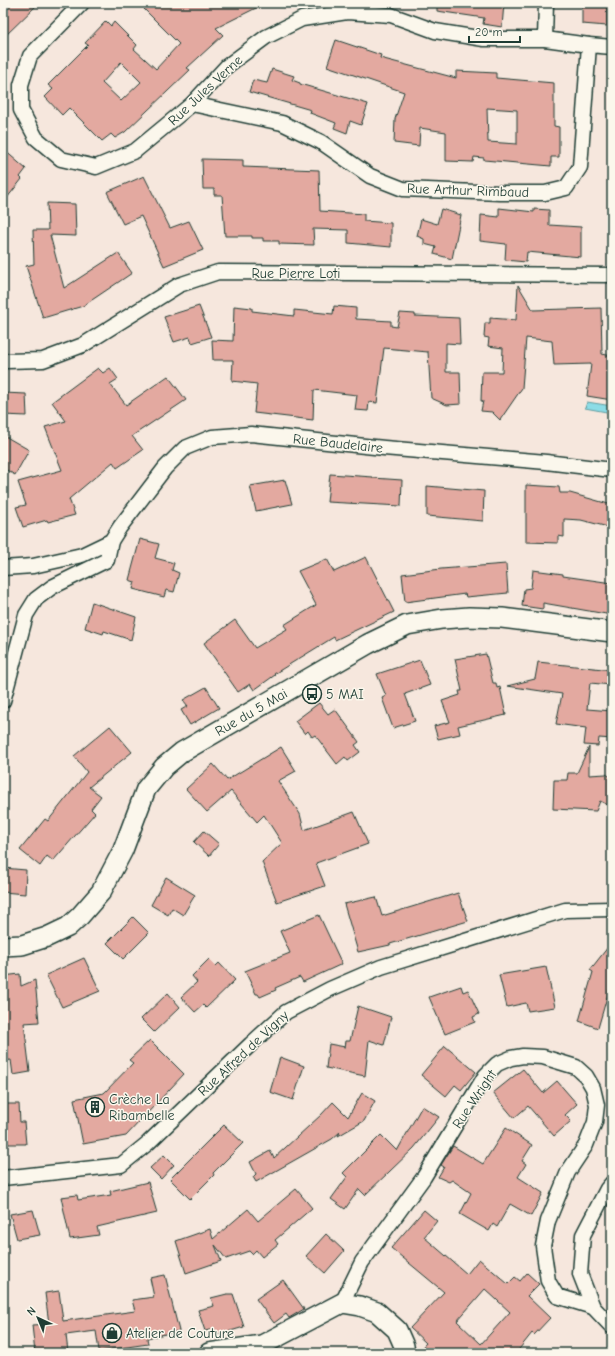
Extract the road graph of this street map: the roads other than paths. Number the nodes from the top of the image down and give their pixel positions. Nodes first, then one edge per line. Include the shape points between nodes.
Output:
1 (82, 3) edge
2 (546, 3) edge
3 (545, 39) junction
4 (588, 45) junction
5 (612, 47) edge
6 (192, 104) junction
7 (612, 275) edge
8 (3, 360) edge
9 (612, 470) edge
10 (111, 541) junction
11 (3, 568) edge
12 (612, 632) edge
13 (3, 701) edge
14 (612, 909) edge
15 (3, 946) edge
16 (3, 1178) edge
17 (612, 1183) edge
18 (342, 1304) junction
19 (593, 1307) junction
20 (612, 1327) edge
21 (209, 1353) edge
22 (405, 1353) edge

1 - 6 street, Rue Jules Verne via 30,56 21,85 21,110 36,138 61,159 96,167 135,151
2 - 3 street
3 - 4 street, Rue Jules Verne
3 - 6 street, Rue Jules Verne via 484,40 435,31 391,15 347,12 302,19 266,37 227,66
4 - 5 street, Rue Jules Verne
4 - 6 street, Rue Arthur Rimbaud via 580,168 566,188 545,193 402,189 370,176 321,142 282,124
7 - 8 street, Rue Pierre Loti via 218,272 179,285 83,345 43,360
9 - 10 street, Rue Baudelaire via 251,434 212,438 185,448 165,468
10 - 11 street via 82,555 33,566
10 - 13 street, Rue Baudelaire via 107,560 52,587 36,599 26,615
12 - 15 main road, Rue du 5 Mai via 502,618 469,617 407,625 368,644 182,752 164,767 146,789 123,850 101,892 80,916 68,927 47,937 22,945
14 - 16 street, Rue Alfred de Vigny via 566,910 381,967 330,988 286,1012 148,1143 121,1165
17 - 19 street via 607,1188 584,1236 580,1274
18 - 19 street, Rue Wright via 362,1262 424,1177 485,1076 497,1064 523,1056 543,1057 576,1067 586,1076 593,1088 597,1105 595,1122 586,1145 568,1172 548,1221 543,1246 548,1281 557,1296
18 - 21 main road via 262,1345
18 - 22 main road via 360,1306 377,1312 397,1330
19 - 20 street

